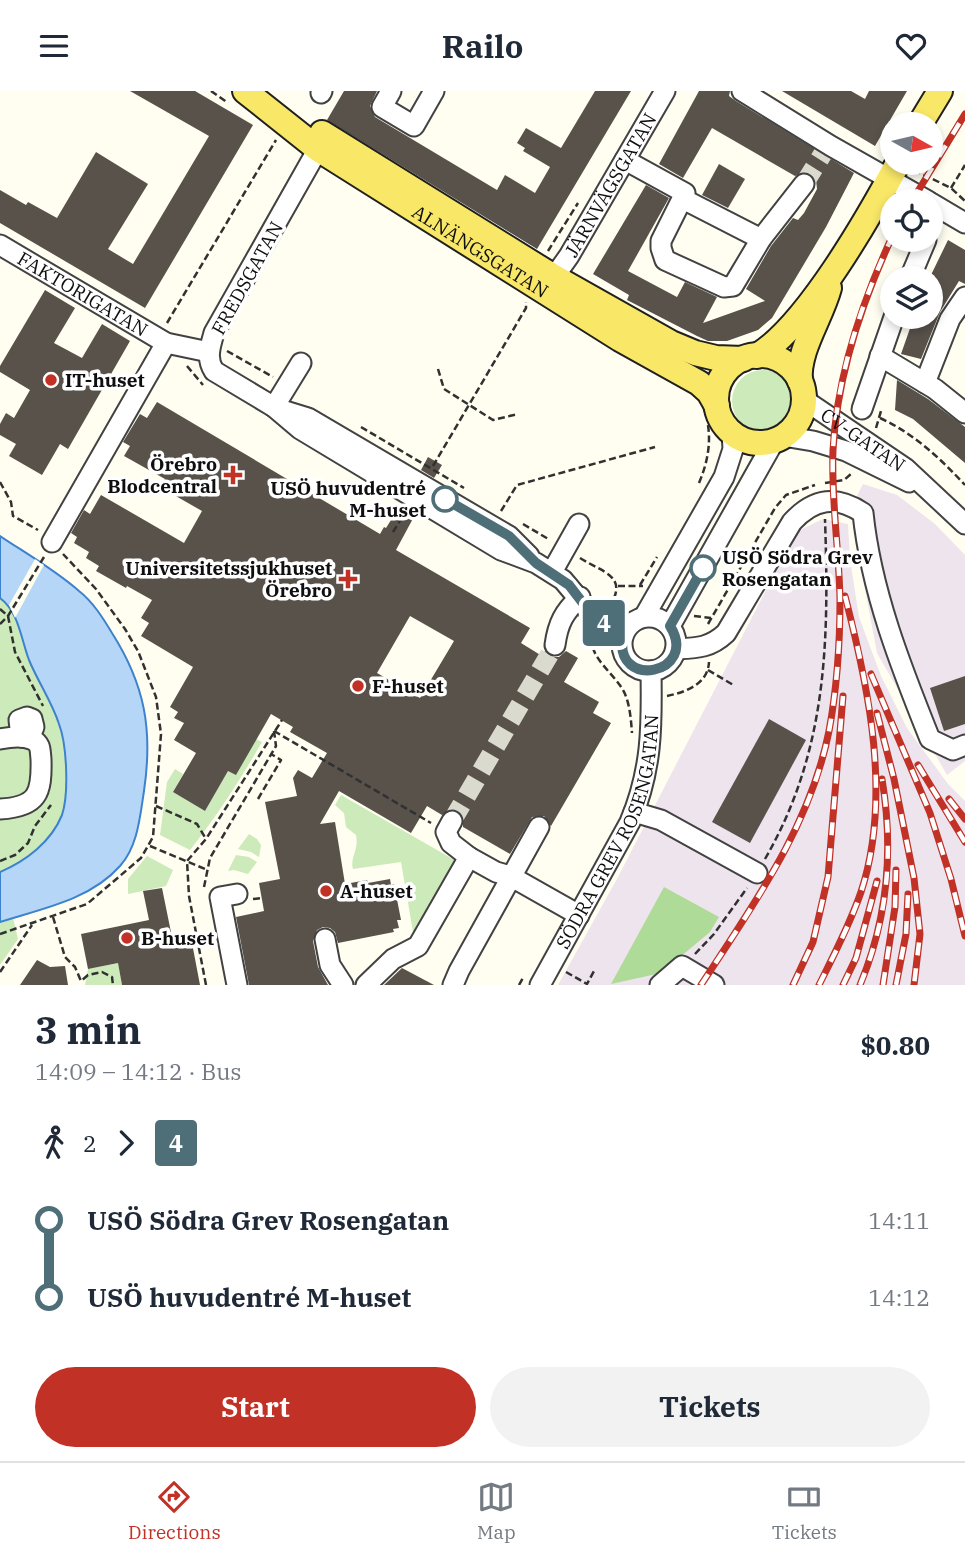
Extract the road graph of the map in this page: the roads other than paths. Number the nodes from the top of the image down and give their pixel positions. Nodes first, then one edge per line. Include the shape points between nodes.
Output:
1 (245, 91) edge
2 (391, 91) edge
3 (434, 91) edge
4 (665, 91) edge
5 (742, 91) edge
6 (940, 91) edge
7 (927, 112) edge
8 (322, 142) junction
9 (625, 160) junction
10 (880, 163) edge
11 (891, 175) edge
12 (902, 175) edge
13 (804, 184) tunnel mouth
14 (917, 189) edge
15 (683, 199) junction
16 (943, 211) edge
17 (965, 223) edge
18 (761, 239) junction
19 (0, 245) edge
20 (833, 271) junction
21 (541, 290) junction
22 (965, 297) edge
23 (890, 329) edge
24 (165, 335) junction
25 (209, 352) junction
26 (880, 356) junction
27 (750, 357) junction
28 (301, 363) dead end
29 (925, 383) junction
30 (802, 387) junction
31 (717, 406) junction
32 (274, 407) junction
33 (862, 409) road end
34 (965, 413) edge
35 (732, 433) junction
36 (778, 438) junction
37 (865, 450) junction
38 (579, 524) dead end
39 (965, 524) edge
40 (52, 542) road end
41 (544, 567) junction
42 (580, 597) junction
43 (644, 617) junction
44 (670, 626) junction
45 (623, 636) junction
46 (555, 645) tunnel mouth
47 (676, 649) junction
48 (651, 671) junction
49 (0, 739) edge
50 (965, 745) edge
51 (0, 809) edge
52 (635, 812) junction
53 (449, 826) road end
54 (540, 827) dead end
55 (469, 857) junction
56 (757, 873) road end
57 (510, 876) junction
58 (237, 894) dead end
59 (579, 915) junction
60 (325, 939) dead end
61 (458, 983) edge
62 (237, 985) edge
63 (344, 985) edge
64 (366, 985) edge
65 (540, 985) edge
66 (660, 985) edge
67 (714, 985) edge

1 - 8 main road, ALNÄNGSGATAN
2 - 3 street via 382,107 414,126
4 - 9 street, JÄRNVÄGSGATAN
5 - 10 street via 831,146
6 - 7 main road
8 - 21 main road, ALNÄNGSGATAN
8 - 25 street, FREDSGATAN via 214,333
9 - 15 street via 685,193
9 - 21 street, JÄRNVÄGSGATAN via 569,256
11 - 20 main road
12 - 14 street
13 - 18 street
15 - 18 street
15 - 18 street via 661,241 665,260 724,288 733,286
16 - 17 street
19 - 24 street, FAKTORIGATAN
20 - 27 main road via 790,328 770,348
20 - 30 main road via 804,349 799,370
21 - 27 main road, ALNÄNGSGATAN via 695,353
21 - 31 main road, ALNÄNGSGATAN via 699,383
22 - 29 street via 950,319
23 - 26 street
24 - 25 street, FREDSGATAN
24 - 40 street
25 - 32 street via 214,372
26 - 29 street
26 - 33 street
27 - 30 main road via 771,357 785,363
27 - 31 main road via 722,377
28 - 32 street
29 - 34 street
30 - 36 main road via 799,420
30 - 37 street, CV-GATAN via 809,403
31 - 35 main road
32 - 41 street via 300,429 492,544
35 - 36 main road via 754,443
35 - 43 street via 733,449 724,477
36 - 37 street, CV-GATAN
36 - 44 street
37 - 39 street, CV-GATAN via 900,478 924,487
38 - 41 street
41 - 42 street
42 - 45 street via 589,611
42 - 46 street via 558,624
43 - 44 street
43 - 45 street via 632,622
44 - 47 street
45 - 48 street via 627,660 635,668
47 - 48 street via 667,664
47 - 50 street via 716,643 792,521 813,504 846,502 863,513 895,653 930,739 953,750
48 - 52 street, SÖDRA GREV ROSENGATAN via 650,756
49 - 51 street via 25,738 40,747 41,787 25,804
52 - 56 street via 661,820
52 - 59 street, SÖDRA GREV ROSENGATAN
53 - 55 street via 452,843
54 - 57 street
55 - 57 street
55 - 64 street via 418,946 393,959
57 - 59 street
57 - 61 street via 459,971
58 - 62 street via 220,897
59 - 65 street, SÖDRA GREV ROSENGATAN
60 - 63 street via 330,965
66 - 67 street via 682,966

